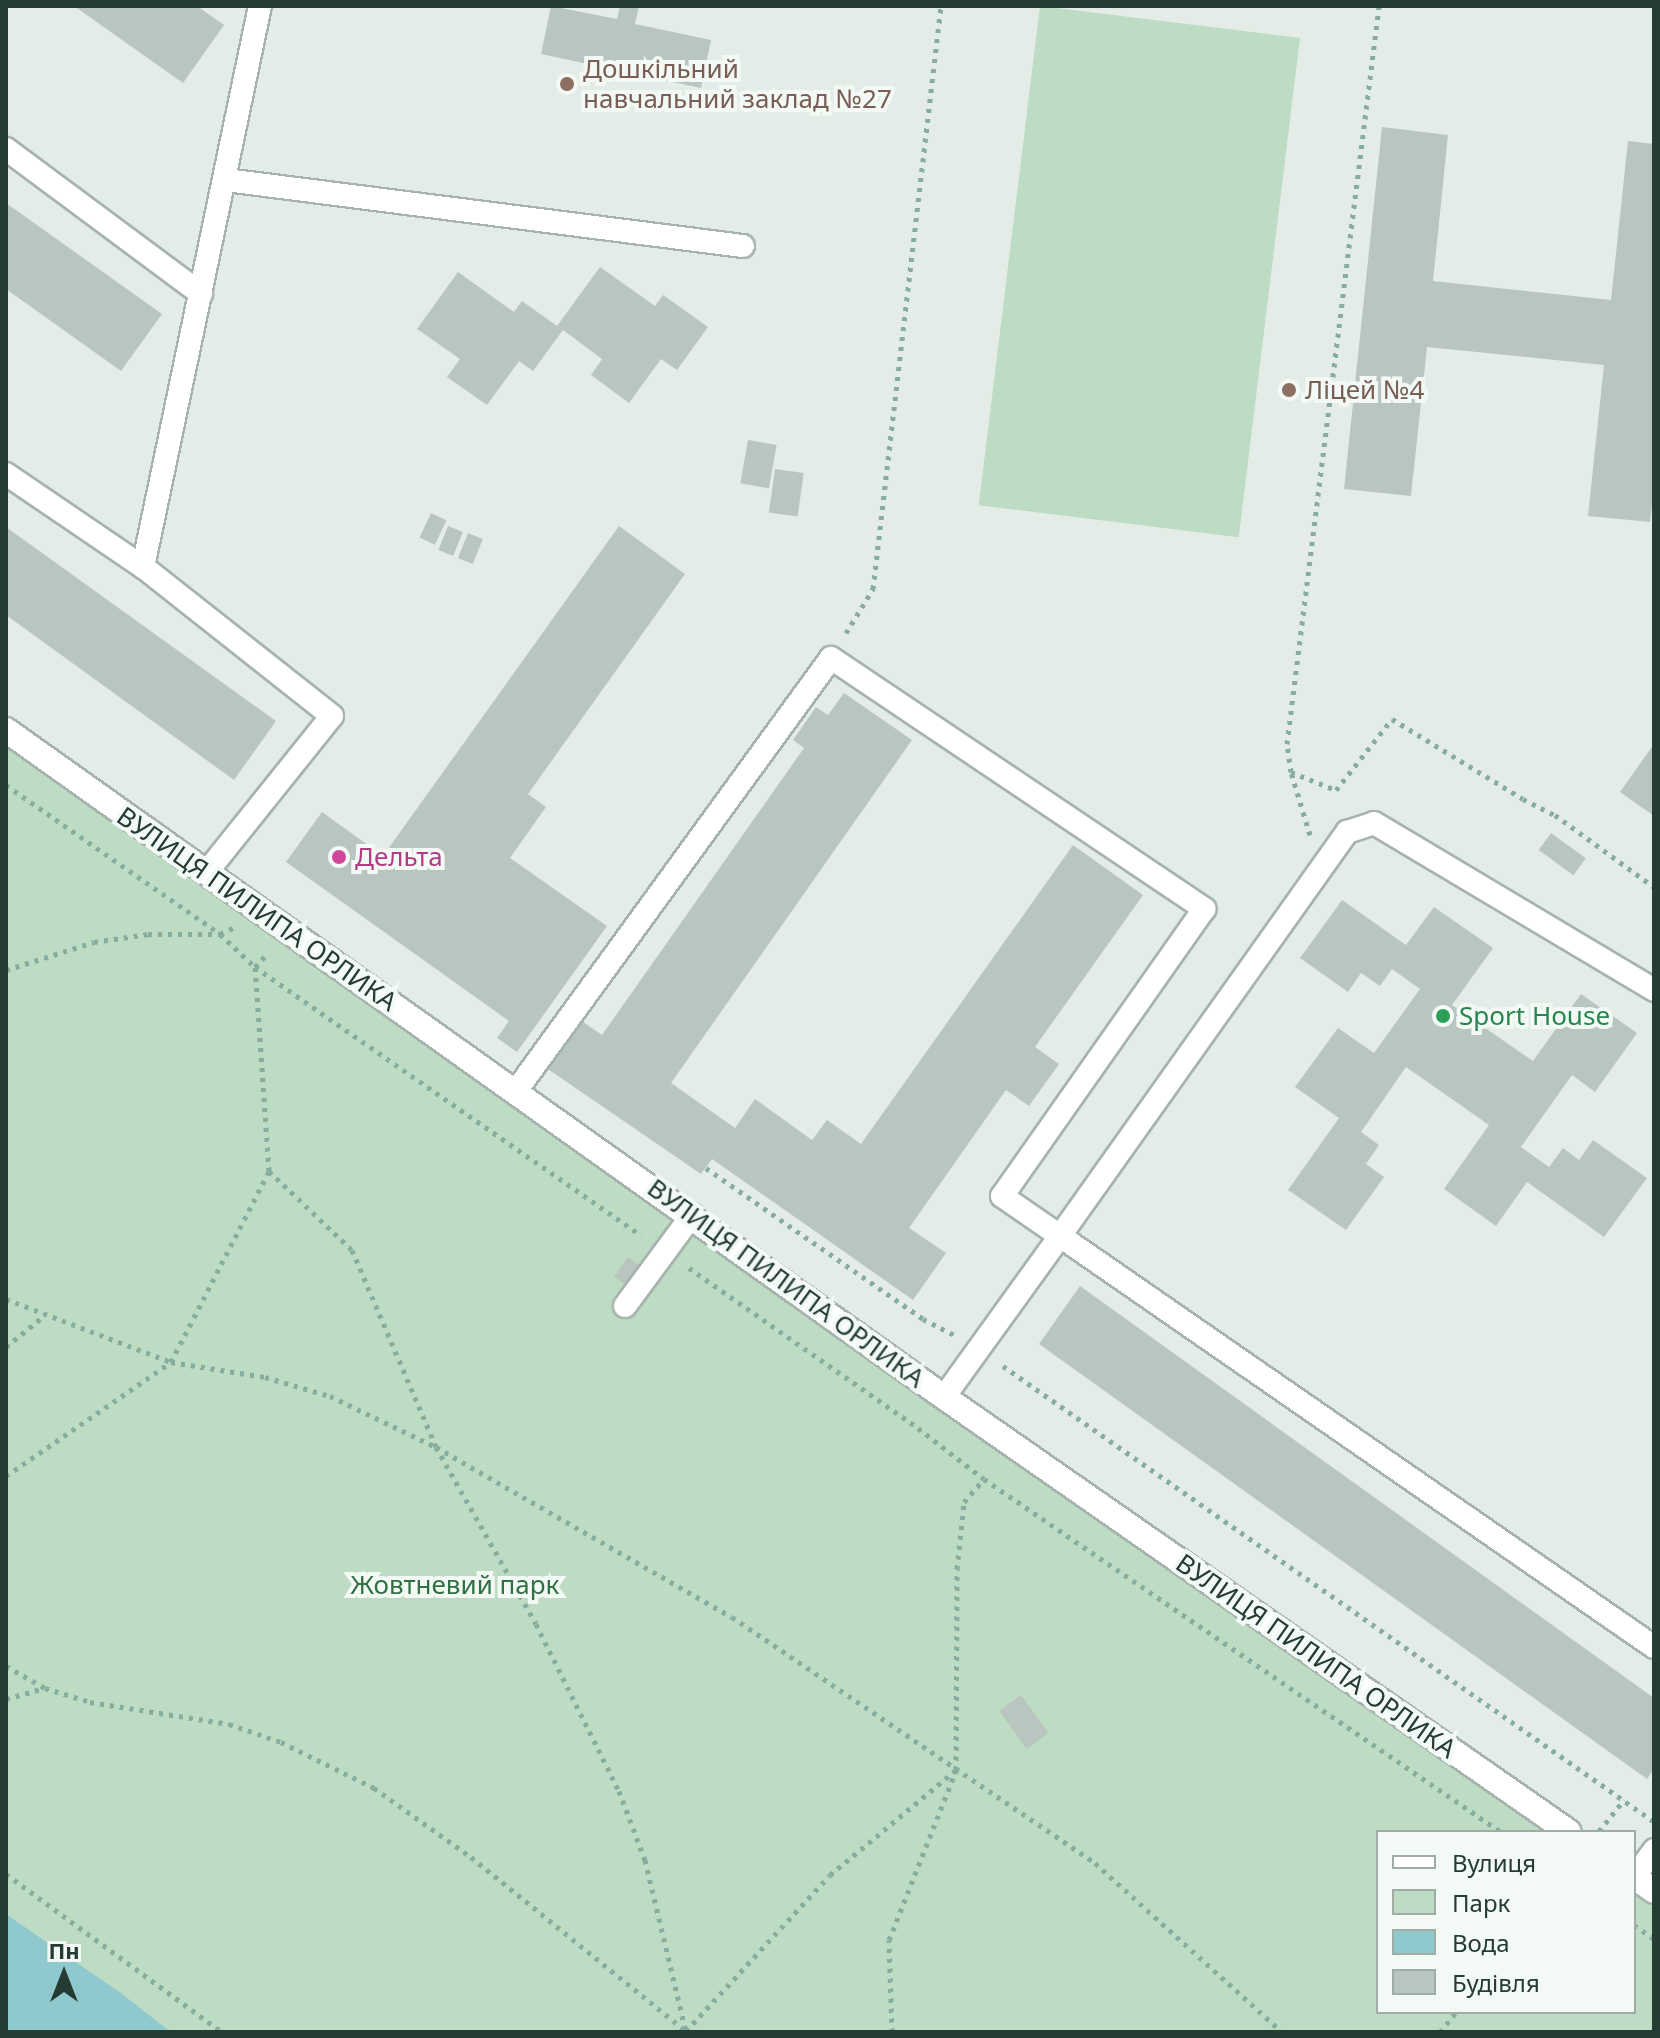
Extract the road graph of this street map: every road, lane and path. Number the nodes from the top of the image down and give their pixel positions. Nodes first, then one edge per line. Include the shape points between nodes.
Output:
1 (260, 6) edge
2 (941, 6) edge
3 (1379, 6) edge
4 (6, 149) edge
5 (226, 180) junction
6 (743, 246) dead end
7 (201, 294) junction
8 (6, 474) edge
9 (143, 567) junction
10 (831, 658) junction
11 (6, 730) edge
12 (1291, 772) junction
13 (6, 785) edge
14 (1333, 852) junction
15 (206, 873) junction
16 (1654, 887) edge
17 (264, 913) junction
18 (288, 931) junction
19 (220, 934) junction
20 (255, 967) junction
21 (6, 970) edge
22 (1654, 990) edge
23 (516, 1091) junction
24 (706, 1168) dead end
25 (269, 1171) junction
26 (692, 1215) junction
27 (1060, 1236) junction
28 (666, 1252) junction
29 (6, 1299) edge
30 (625, 1306) dead end
31 (45, 1315) junction
32 (6, 1347) edge
33 (979, 1349) junction
34 (171, 1362) junction
35 (944, 1397) junction
36 (436, 1447) junction
37 (6, 1476) edge
38 (984, 1479) junction
39 (1654, 1647) edge
40 (6, 1666) edge
41 (45, 1688) junction
42 (6, 1699) edge
43 (956, 1770) junction
44 (1624, 1800) junction
45 (1654, 1821) edge
46 (1498, 1830) edge
47 (1566, 1830) edge
48 (1601, 1830) edge
49 (1654, 1850) edge
50 (6, 1874) edge
51 (1636, 1874) edge
52 (1636, 1878) edge
53 (1654, 1891) edge
54 (1636, 1926) edge
55 (1654, 1939) edge
56 (1454, 2014) edge
57 (222, 2032) edge
58 (686, 2032) edge
59 (892, 2032) edge
60 (1282, 2032) edge
61 (1440, 2032) edge

1 - 5 lane
2 - 10 path via 873,589
3 - 12 path via 1287,744
4 - 7 lane
5 - 6 lane
5 - 7 lane
7 - 9 lane
8 - 9 lane
9 - 15 lane via 332,716
10 - 23 lane
10 - 27 lane via 1204,909 1002,1196
11 - 15 street, ВУЛИЦЯ ПИЛИПА ОРЛИКА
12 - 14 path via 1307,832
12 - 16 path via 1336,790 1392,719 1555,815
13 - 19 path
14 - 22 lane via 1347,832 1374,823
14 - 27 lane
15 - 17 street, ВУЛИЦЯ ПИЛИПА ОРЛИКА
17 - 18 street, ВУЛИЦЯ ПИЛИПА ОРЛИКА
17 - 19 path
18 - 20 path
18 - 23 street, ВУЛИЦЯ ПИЛИПА ОРЛИКА
19 - 20 path
19 - 21 path via 148,934 94,942
20 - 25 path
20 - 28 path
23 - 26 street, ВУЛИЦЯ ПИЛИПА ОРЛИКА
24 - 33 path via 923,1319
25 - 34 path
25 - 36 path via 352,1250
26 - 28 lane
26 - 35 street, ВУЛИЦЯ ПИЛИПА ОРЛИКА
27 - 33 lane
27 - 39 lane
28 - 30 lane
28 - 38 path
29 - 31 path
31 - 32 path
31 - 34 path
33 - 35 lane
33 - 44 path
34 - 36 path via 265,1377 330,1396
34 - 37 path
35 - 47 street, ВУЛИЦЯ ПИЛИПА ОРЛИКА
36 - 43 path via 732,1617
36 - 58 path via 536,1624 619,1791 645,1860
38 - 43 path via 964,1502 957,1569
38 - 46 path
40 - 41 path
41 - 42 path
41 - 58 path via 90,1702 229,1724 281,1742 374,1788 471,1857
43 - 58 path via 830,1875
43 - 59 path via 889,1940
43 - 60 path via 1095,1863
44 - 45 path
44 - 48 path
49 - 51 lane
50 - 57 path
52 - 53 street
54 - 55 path
56 - 61 path

